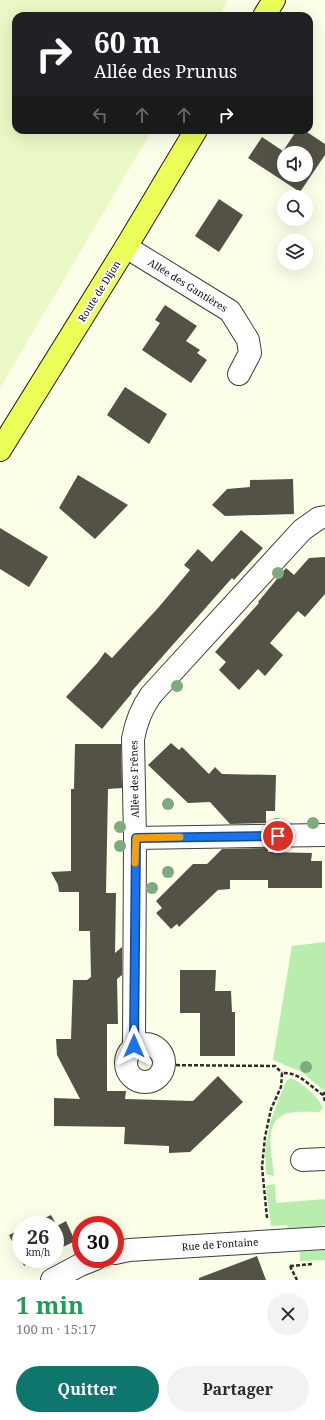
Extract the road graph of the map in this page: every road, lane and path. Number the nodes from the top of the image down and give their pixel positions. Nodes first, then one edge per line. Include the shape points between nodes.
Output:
1 (274, 0) edge
2 (266, 12) edge
3 (194, 134) edge
4 (126, 248) junction
5 (239, 374) dead end
6 (0, 450) edge
7 (325, 518) edge
8 (325, 835) edge
9 (136, 838) junction
10 (134, 1046) junction
11 (164, 1065) junction
12 (282, 1073) junction
13 (325, 1092) edge
14 (323, 1095) junction
15 (325, 1101) edge
16 (325, 1159) edge
17 (302, 1160) dead end
18 (267, 1210) dead end
19 (325, 1238) edge
20 (124, 1251) edge
21 (318, 1264) dead end
22 (290, 1266) dead end
23 (74, 1268) edge
24 (52, 1280) edge

1 - 2 main road
3 - 4 main road, Route de Dijon
4 - 5 street, Allée des Gantières via 230,311 248,340 250,353
4 - 6 main road, Route de Dijon
7 - 9 street, Allée des Frênes via 319,518 302,530 145,704 133,739
8 - 9 street
9 - 10 street, Allée des Frênes
10 - 11 street via 152,1044 161,1052
10 - 11 street, Allée des Frênes via 129,1051 125,1063 130,1075 135,1079 141,1082 154,1079
11 - 12 path via 275,1066
12 - 14 path via 289,1072 300,1076
12 - 18 path via 281,1087 271,1109 265,1137 262,1167
13 - 14 path
14 - 15 path
16 - 17 street
19 - 20 street, Rue de Fontaine
21 - 22 path
23 - 24 street

